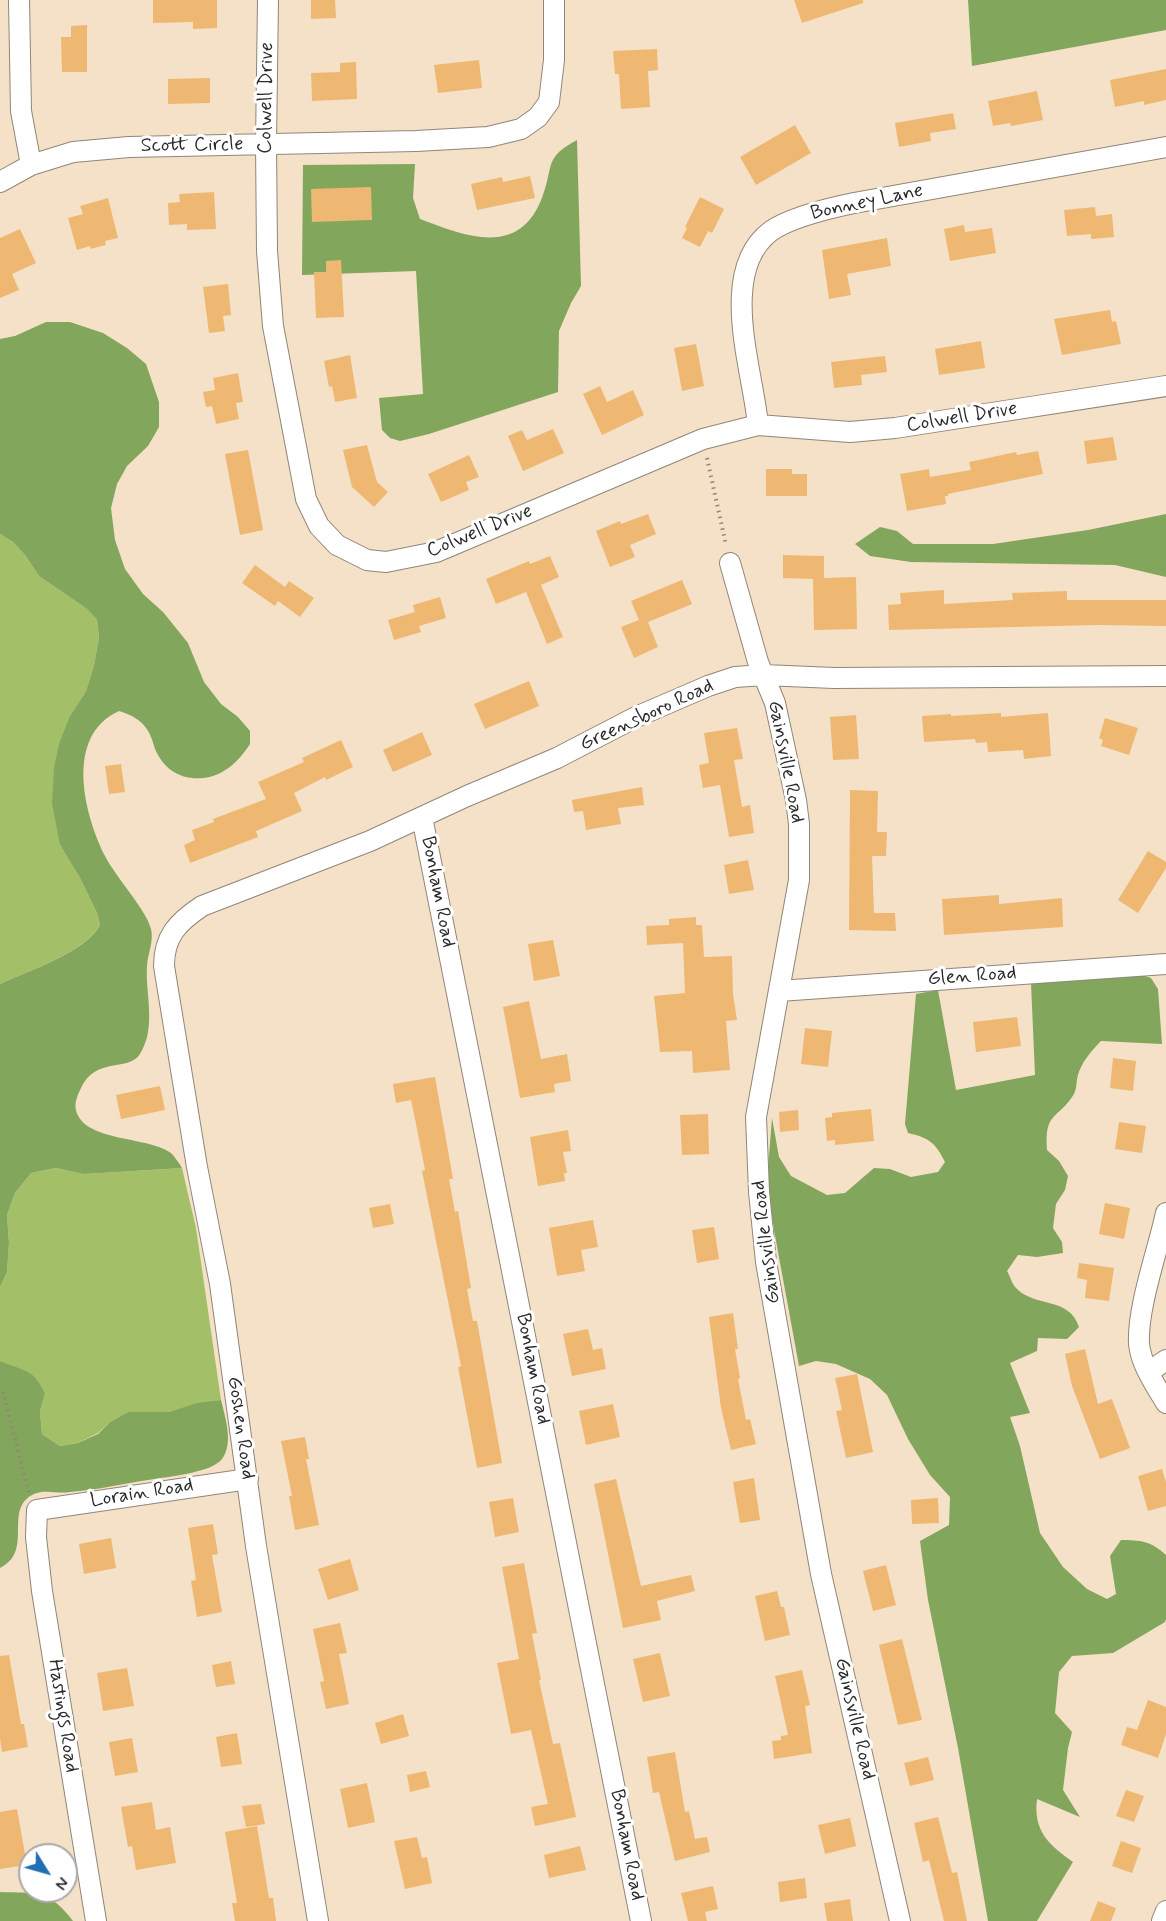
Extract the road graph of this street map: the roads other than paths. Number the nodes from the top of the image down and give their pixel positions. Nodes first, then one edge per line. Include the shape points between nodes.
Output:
1 (19, 0) edge
2 (268, 0) edge
3 (554, 0) edge
4 (266, 144) junction
5 (1166, 147) edge
6 (32, 165) junction
7 (0, 182) edge
8 (1166, 386) edge
9 (758, 425) junction
10 (730, 563) road end
11 (764, 675) junction
12 (1166, 676) edge
13 (422, 817) junction
14 (170, 936) joint
15 (1166, 964) edge
16 (779, 991) junction
17 (1166, 1213) edge
18 (1166, 1360) edge
19 (1149, 1372) junction
20 (1166, 1403) edge
21 (248, 1479) junction
22 (37, 1510) joint
23 (1166, 1911) edge
24 (96, 1921) edge
25 (318, 1921) edge
26 (641, 1921) edge
27 (900, 1921) edge
28 (1162, 1921) edge

1 - 6 street via 21,111
2 - 4 street, Colwell Drive
3 - 4 street, Scott Circle via 549,102 538,117 521,129 488,137
4 - 6 street, Scott Circle via 73,152
4 - 9 street, Colwell Drive via 267,251 273,326 306,499 319,526 337,545 367,560 386,562 436,552 703,439
5 - 9 street, Bonney Lane via 854,203 817,211 772,230 747,264 741,295
6 - 7 street, Scott Circle
8 - 9 street, Colwell Drive via 895,428 850,432
10 - 11 street, Gainsville Road
11 - 12 street, Greensboro Road
11 - 13 street, Greensboro Road via 735,677 708,686
11 - 16 street, Gainsville Road via 779,719 799,824 799,879
13 - 14 street, Greensboro Road via 202,906
13 - 26 street, Bonham Road
14 - 21 street, Goshen Road via 164,966 220,1284
15 - 16 street, Glen Road
16 - 27 street, Gainsville Road via 756,1117 766,1262 821,1574
17 - 19 street via 1142,1309 1139,1345
18 - 19 street
19 - 20 street
21 - 22 street, Lorain Road
21 - 25 street, Goshen Road
22 - 24 street, Hastings Road via 42,1591
23 - 28 street

